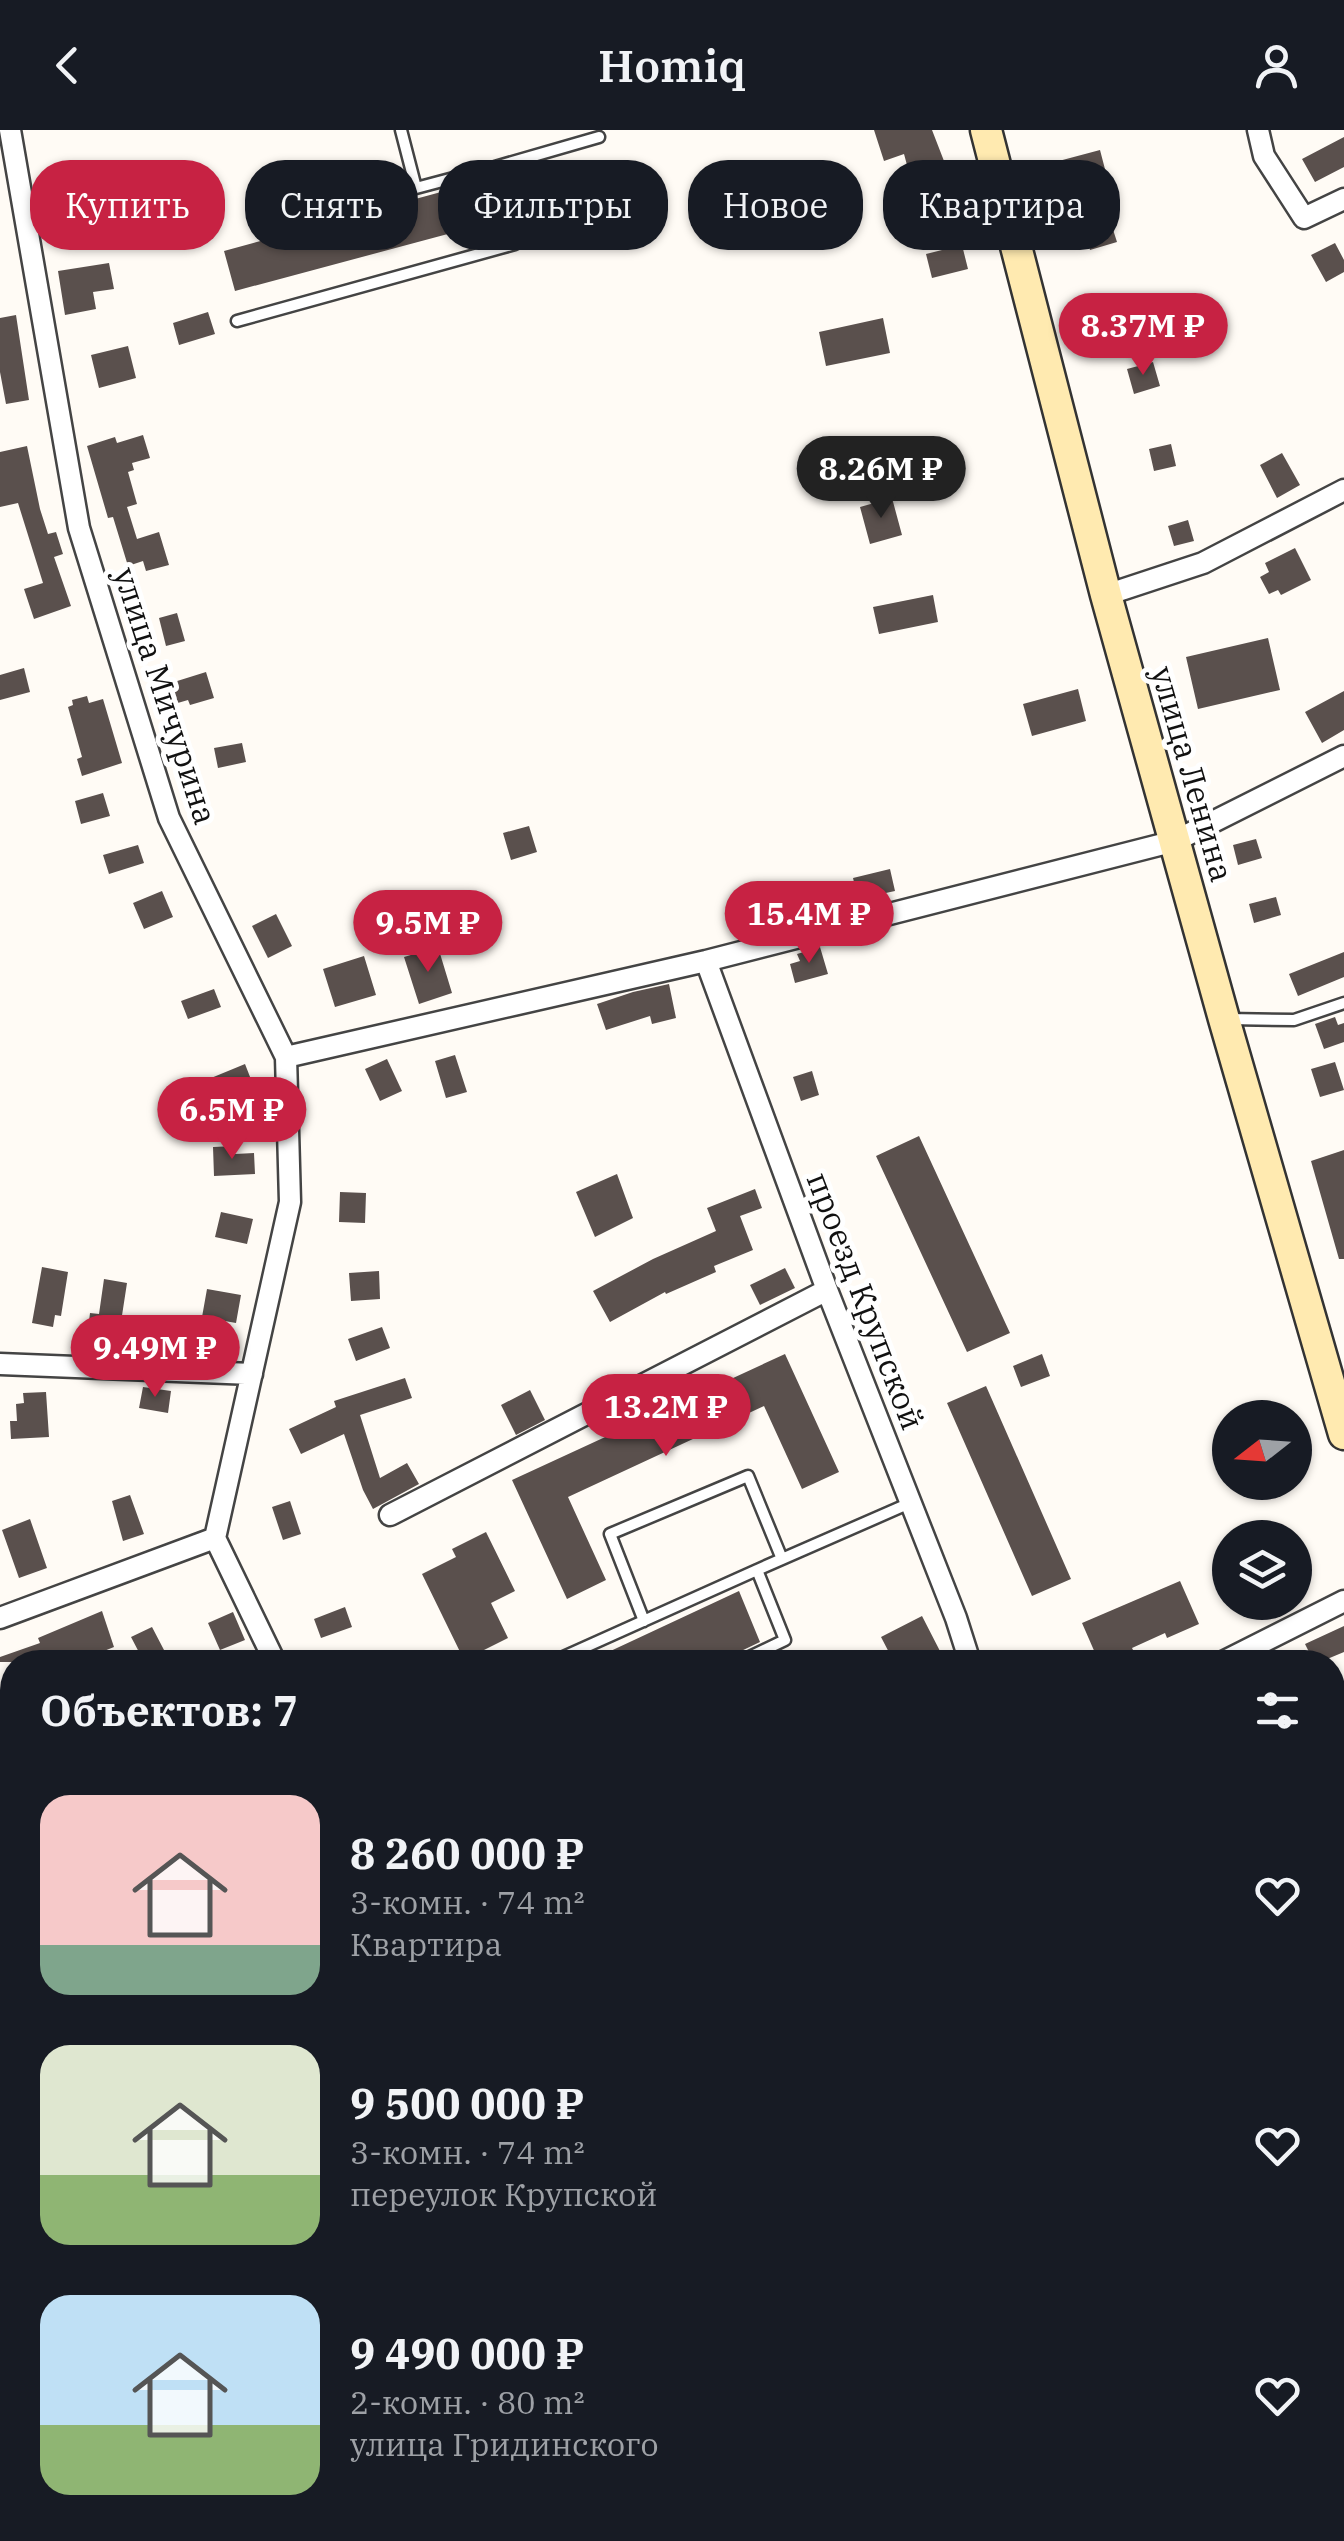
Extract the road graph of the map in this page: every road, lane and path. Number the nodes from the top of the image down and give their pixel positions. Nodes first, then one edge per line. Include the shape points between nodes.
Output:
1 (10, 130) edge
2 (401, 130) edge
3 (986, 130) edge
4 (1258, 130) edge
5 (599, 137) dead end
6 (409, 160) edge
7 (519, 160) edge
8 (1344, 199) edge
9 (492, 250) edge
10 (237, 321) dead end
11 (1344, 490) edge
12 (1106, 595) junction
13 (1344, 756) edge
14 (1175, 841) junction
15 (706, 960) junction
16 (1344, 1003) edge
17 (1224, 1020) junction
18 (286, 1057) junction
19 (827, 1290) junction
20 (0, 1364) edge
21 (252, 1374) junction
22 (1344, 1434) edge
23 (910, 1503) junction
24 (390, 1515) dead end
25 (215, 1538) junction
26 (782, 1559) junction
27 (757, 1570) junction
28 (1344, 1601) edge
29 (0, 1618) edge
30 (644, 1621) junction
31 (270, 1650) edge
32 (579, 1650) edge
33 (764, 1650) edge
34 (966, 1650) edge
35 (1247, 1650) edge

1 - 18 street, улица Мичурина via 79,528 168,818
2 - 6 lane
3 - 12 main road, улица Ленина
4 - 8 street via 1264,156 1304,218
5 - 7 lane
9 - 10 lane
11 - 12 street via 1204,563
12 - 14 main road, улица Ленина
13 - 14 street
14 - 15 street
14 - 17 main road, улица Ленина
15 - 18 street
15 - 19 street, проезд Крупской
16 - 17 lane via 1294,1020
17 - 22 main road, улица Ленина
18 - 21 street, улица Мичурина via 290,1202
19 - 23 street, проезд Крупской
19 - 24 street
20 - 21 street
21 - 25 street, улица Мичурина
23 - 26 lane
23 - 34 street, проезд Крупской
25 - 29 street
25 - 31 street
26 - 27 lane
26 - 30 lane via 748,1476 610,1534
27 - 30 lane
27 - 33 lane via 784,1640
28 - 35 street
30 - 32 lane

